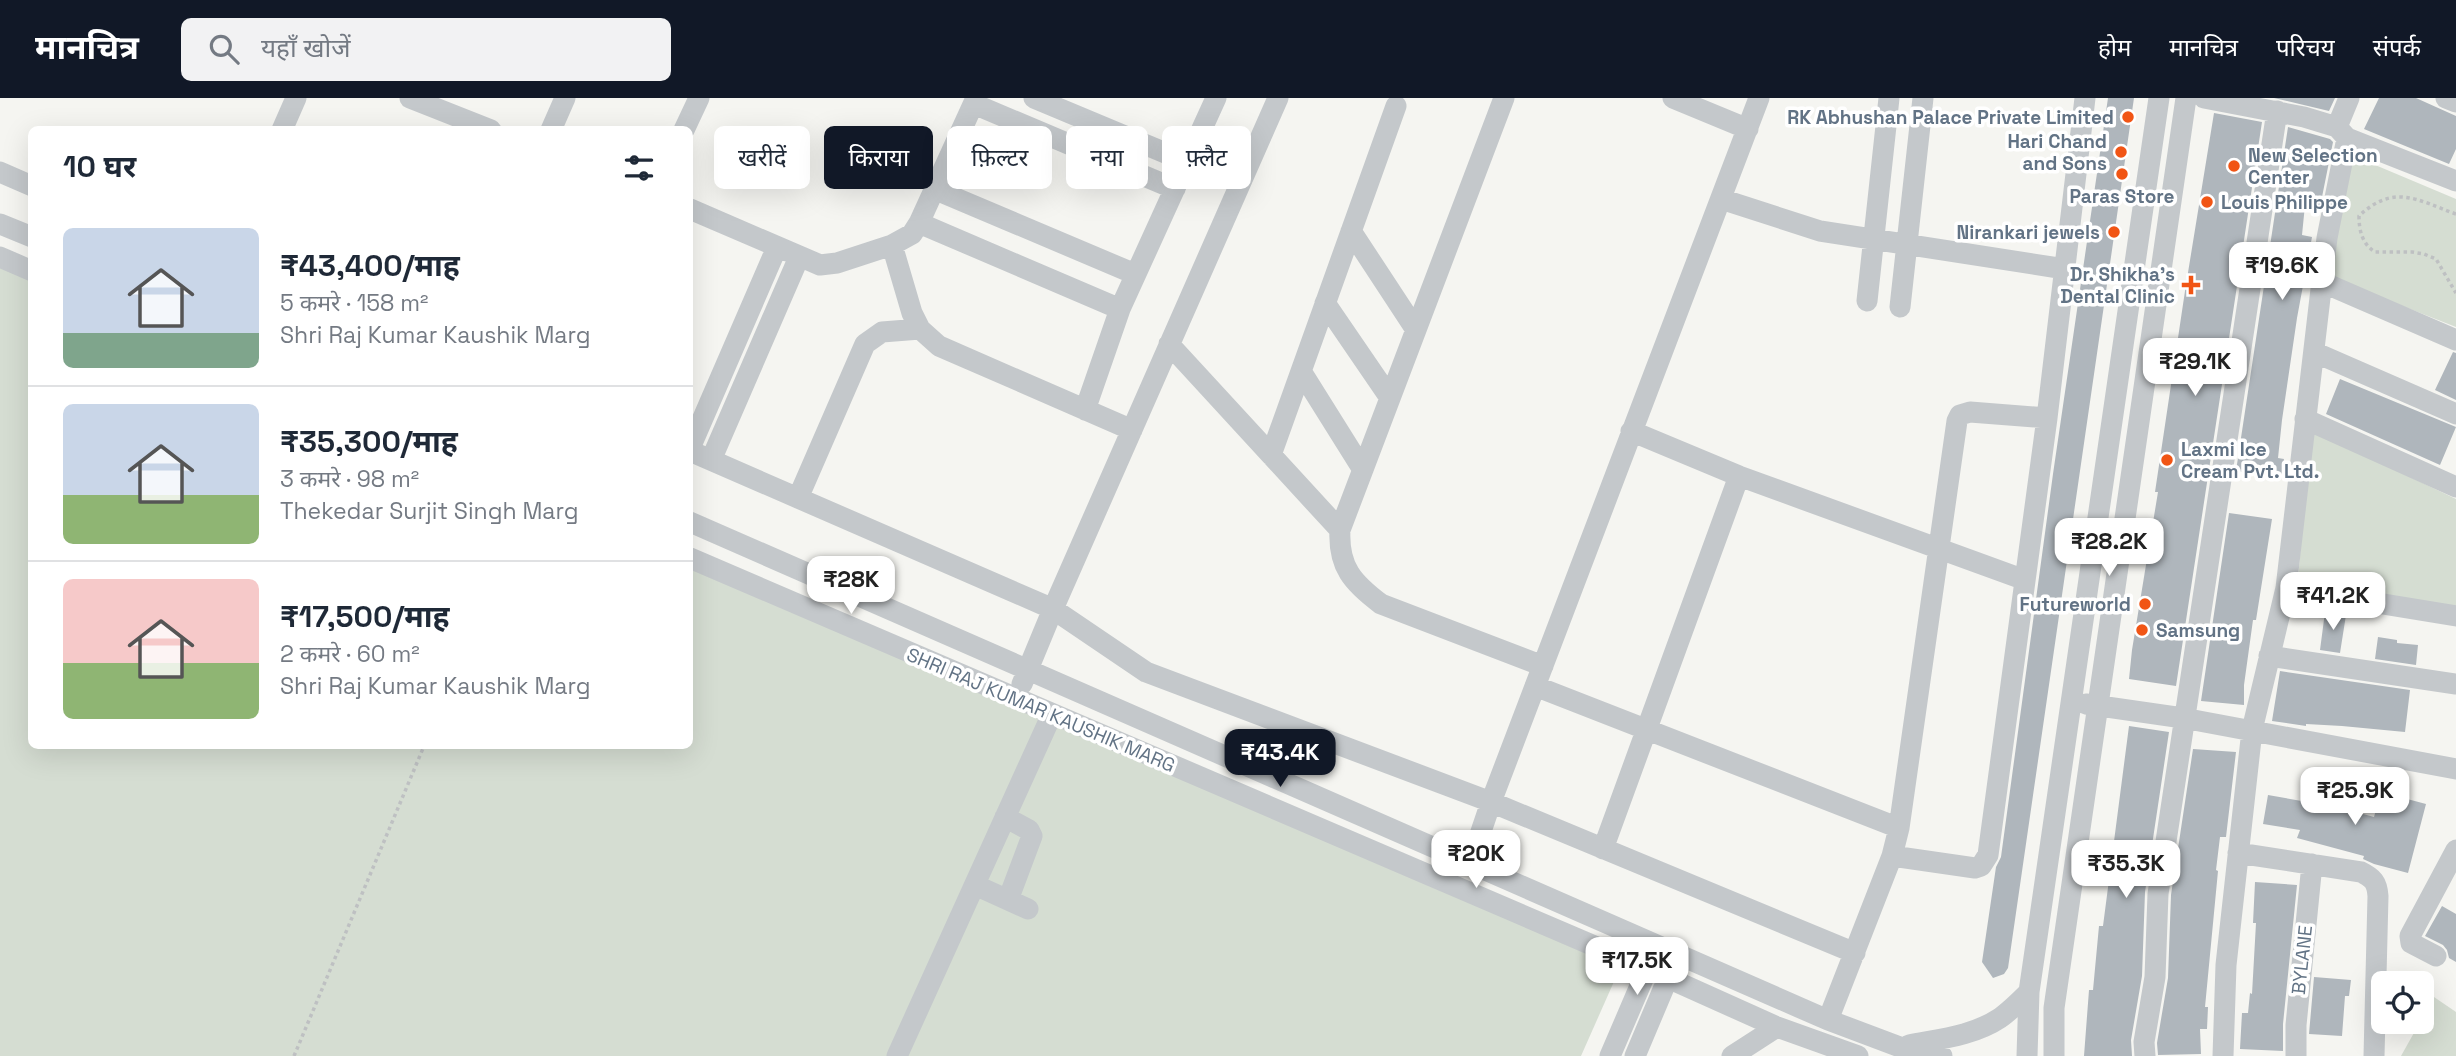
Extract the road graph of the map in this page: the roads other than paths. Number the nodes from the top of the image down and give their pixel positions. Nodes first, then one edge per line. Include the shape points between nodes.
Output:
1 (296, 98) edge
2 (410, 98) edge
3 (565, 98) edge
4 (699, 98) edge
5 (1034, 98) edge
6 (1216, 98) edge
7 (1278, 98) edge
8 (1504, 98) edge
9 (1674, 98) edge
10 (1759, 98) edge
11 (1889, 98) edge
12 (1923, 98) edge
13 (2085, 98) edge
14 (2159, 98) edge
15 (2186, 98) edge
16 (2204, 98) edge
17 (2350, 98) edge
18 (2446, 98) edge
19 (975, 101) edge
20 (2456, 102) edge
21 (1396, 106) dead end
22 (2277, 111) junction
23 (444, 113) edge
24 (284, 126) edge
25 (480, 126) edge
26 (553, 126) edge
27 (686, 126) edge
28 (1203, 126) edge
29 (1748, 129) junction
30 (2343, 133) junction
31 (1162, 152) edge
32 (0, 172) edge
33 (2456, 181) edge
34 (1162, 183) edge
35 (28, 184) edge
36 (934, 189) junction
37 (1175, 189) edge
38 (1721, 199) junction
39 (693, 210) edge
40 (919, 223) junction
41 (0, 224) edge
42 (1351, 231) junction
43 (28, 235) edge
44 (1874, 239) junction
45 (1907, 244) junction
46 (892, 245) junction
47 (777, 247) junction
48 (0, 257) edge
49 (799, 257) junction
50 (28, 269) edge
51 (2065, 269) junction
52 (1136, 274) junction
53 (2322, 282) junction
54 (1867, 301) dead end
55 (1325, 303) junction
56 (1900, 307) dead end
57 (1120, 309) junction
58 (919, 329) junction
59 (1416, 330) junction
60 (2456, 340) edge
61 (1170, 344) junction
62 (2314, 352) junction
63 (1301, 371) junction
64 (1390, 398) junction
65 (1085, 410) junction
66 (2456, 414) edge
67 (2047, 418) junction
68 (2305, 419) junction
69 (1132, 430) junction
70 (1631, 431) junction
71 (693, 442) edge
72 (693, 451) edge
73 (1271, 455) junction
74 (711, 460) junction
75 (1363, 470) junction
76 (1739, 476) junction
77 (2456, 487) edge
78 (798, 498) junction
79 (693, 523) edge
80 (1340, 530) junction
81 (1939, 547) junction
82 (693, 559) edge
83 (2025, 580) junction
84 (2286, 588) junction
85 (1053, 610) junction
86 (2456, 616) edge
87 (2269, 656) junction
88 (1543, 666) junction
89 (1029, 671) junction
90 (2456, 684) edge
91 (1535, 687) junction
92 (1015, 699) junction
93 (2070, 702) junction
94 (2098, 706) junction
95 (1052, 714) junction
96 (2183, 718) junction
97 (2242, 729) junction
98 (1646, 730) junction
99 (2456, 769) edge
100 (1491, 802) junction
101 (1005, 817) junction
102 (1899, 828) junction
103 (1603, 849) junction
104 (2456, 850) edge
105 (2238, 853) junction
106 (1892, 856) junction
107 (1470, 864) junction
108 (2312, 864) junction
109 (975, 885) junction
110 (1008, 900) junction
111 (1028, 909) dead end
112 (1658, 946) junction
113 (1855, 953) junction
114 (1678, 955) junction
115 (2435, 956) dead end
116 (1648, 969) junction
117 (1668, 978) junction
118 (2029, 992) junction
119 (1828, 1020) junction
120 (1777, 1027) junction
121 (1900, 1047) junction
122 (1616, 1052) edge
123 (897, 1056) edge
124 (1635, 1056) edge
125 (1732, 1056) edge
126 (1858, 1056) edge
127 (1942, 1056) edge
128 (2027, 1056) edge
129 (2054, 1056) edge
130 (2145, 1056) edge
131 (2223, 1056) edge
132 (2296, 1056) edge
133 (2374, 1056) edge

1 - 24 street
2 - 23 street
3 - 26 street
4 - 27 street
5 - 31 street
6 - 28 street
7 - 61 street
8 - 59 street
9 - 29 street
10 - 29 street
11 - 44 street
12 - 45 street
13 - 51 street
14 - 93 street
15 - 94 street
16 - 22 street
17 - 30 street
18 - 20 street
19 - 34 street
19 - 36 street
21 - 42 street
22 - 30 street
22 - 96 street
23 - 25 street
29 - 38 street
30 - 33 street
30 - 53 street
32 - 35 street
36 - 40 street
36 - 52 street
37 - 52 street
38 - 44 street via 1820,231
38 - 70 street
39 - 47 street
40 - 46 street via 912,234
40 - 57 street
41 - 43 street
42 - 55 street
42 - 59 street
44 - 45 street
44 - 54 street
45 - 51 street
45 - 56 street
46 - 49 street via 828,265
46 - 58 street
47 - 49 street
47 - 71 street
48 - 50 street
49 - 74 street
51 - 67 street
52 - 57 street
53 - 60 street
53 - 62 street
55 - 63 street
55 - 64 street
57 - 65 street
58 - 65 street via 939,346
58 - 78 street via 882,332 865,344
59 - 64 street
61 - 69 street
61 - 73 street
62 - 66 street
62 - 68 street
63 - 73 street
63 - 75 street
64 - 75 street
65 - 69 street
67 - 81 street via 1960,415
67 - 83 street
68 - 77 street
68 - 84 street
69 - 85 street
70 - 76 street
70 - 88 street
72 - 74 street
73 - 80 street
74 - 78 street
75 - 80 street
76 - 81 street
76 - 98 street
78 - 85 street
79 - 89 street, SHRI RAJ KUMAR KAUSHIK MARG
80 - 88 street via 1339,551 1348,574 1381,604
81 - 83 street
81 - 102 street
82 - 92 street, SHRI RAJ KUMAR KAUSHIK MARG
83 - 106 street via 1986,860 1975,868
84 - 86 street
84 - 87 street
85 - 89 street
85 - 100 street via 1146,672
87 - 90 street
87 - 97 street
88 - 91 street
89 - 92 street
89 - 107 street, SHRI RAJ KUMAR KAUSHIK MARG
91 - 98 street
91 - 100 street
92 - 95 street, SHRI RAJ KUMAR KAUSHIK MARG
93 - 94 street
93 - 118 street
94 - 96 street
94 - 129 street via 2054,1008
95 - 101 street
95 - 116 street, SHRI RAJ KUMAR KAUSHIK MARG
96 - 97 street
96 - 130 street via 2158,894 2155,977
97 - 99 street
97 - 105 street
98 - 102 street
98 - 103 street
100 - 103 street
100 - 107 street
101 - 109 street
101 - 110 street via 1032,836
102 - 106 street
103 - 113 street
104 - 115 street via 2410,936 2411,943
105 - 108 street
105 - 131 street via 2226,965
106 - 113 street
107 - 112 street, SHRI RAJ KUMAR KAUSHIK MARG
108 - 132 street, BYLANE
108 - 133 street via 2361,872 2377,886
109 - 110 street
109 - 123 street
110 - 111 street
112 - 114 street, SHRI RAJ KUMAR KAUSHIK MARG
112 - 116 street
113 - 119 street
114 - 117 street
114 - 119 street, SHRI RAJ KUMAR KAUSHIK MARG
116 - 117 street, SHRI RAJ KUMAR KAUSHIK MARG
116 - 122 street
117 - 120 street, SHRI RAJ KUMAR KAUSHIK MARG
117 - 124 street
118 - 121 street via 1991,1023 1965,1034
118 - 128 street
119 - 121 street, SHRI RAJ KUMAR KAUSHIK MARG
120 - 125 street
120 - 126 street, SHRI RAJ KUMAR KAUSHIK MARG
121 - 127 street, SHRI RAJ KUMAR KAUSHIK MARG

